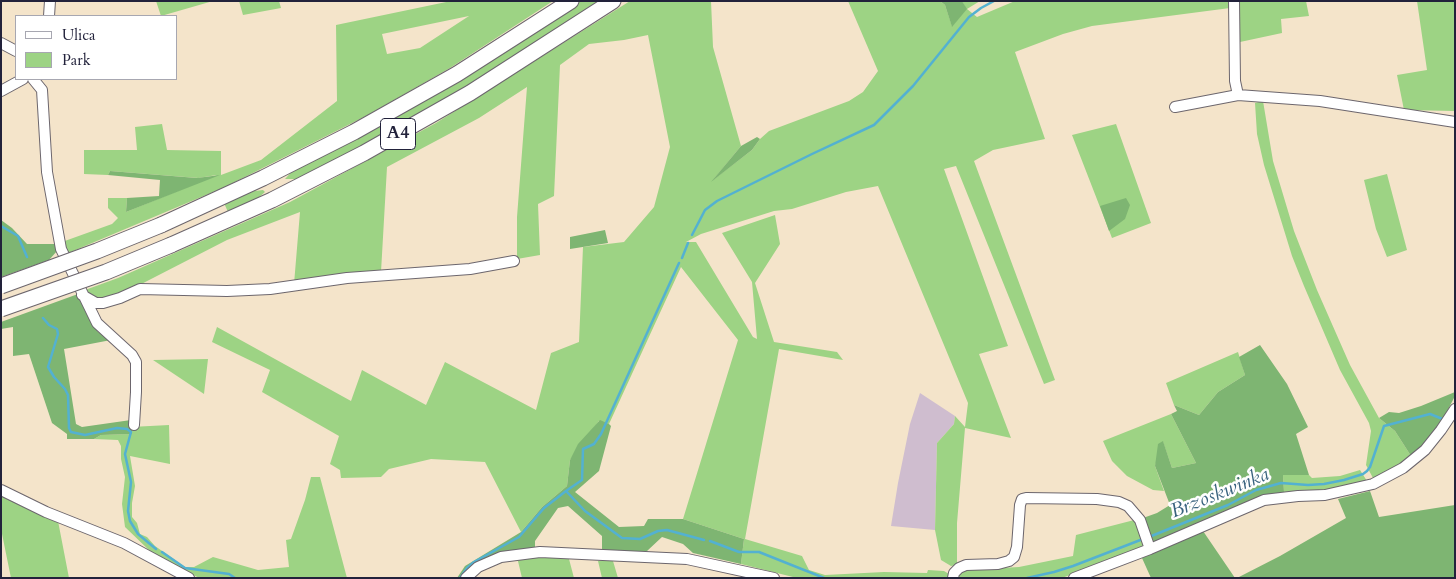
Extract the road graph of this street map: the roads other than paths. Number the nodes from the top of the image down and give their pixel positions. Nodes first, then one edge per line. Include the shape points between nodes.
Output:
1 (50, 1) edge
2 (571, 1) edge
3 (613, 1) edge
4 (1234, 1) edge
5 (49, 15) edge
6 (1, 43) edge
7 (15, 50) edge
8 (21, 80) edge
9 (34, 80) edge
10 (1, 91) edge
11 (1238, 95) junction
12 (1175, 107) dead end
13 (1455, 122) edge
14 (514, 261) dead end
15 (1, 286) edge
16 (82, 295) junction
17 (1, 309) edge
18 (1454, 411) edge
19 (134, 425) dead end
20 (1, 490) edge
21 (1148, 541) junction
22 (953, 576) edge
23 (189, 578) edge
24 (466, 578) edge
25 (774, 578) edge
26 (1074, 578) edge

1 - 5 street
2 - 15 highway, A4, bridge via 371,123 263,178 161,225
3 - 17 highway, A4, bridge via 470,92 272,200 106,272
4 - 11 street
6 - 7 street
8 - 10 street
9 - 16 street via 42,90 47,172 57,232 61,249
11 - 12 street
11 - 13 street via 1320,101
14 - 16 street via 470,269 347,278 270,289 140,289 120,298 96,303
16 - 19 street via 97,323 136,362
18 - 21 street via 1425,450 1404,468 1373,484 1325,495 1264,500
20 - 23 street via 124,543
21 - 22 street via 1140,520 1128,506 1119,502 1026,498 1020,505 1014,557 998,564 966,565
21 - 26 street
24 - 25 street via 478,567 501,557 540,552 683,558

